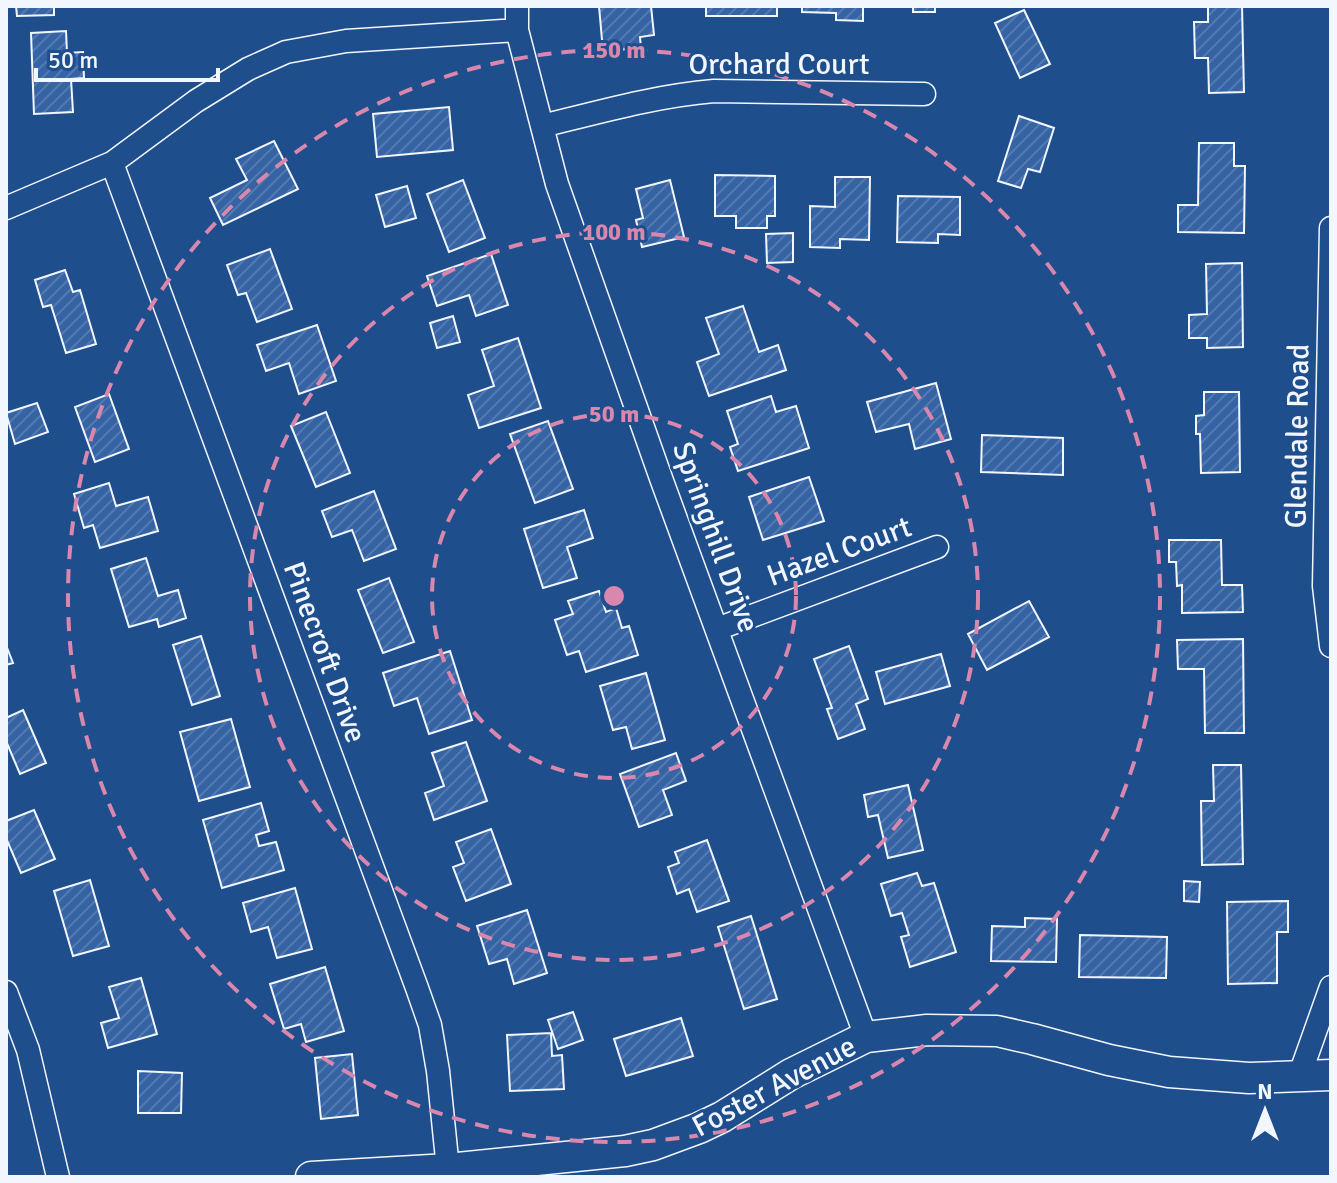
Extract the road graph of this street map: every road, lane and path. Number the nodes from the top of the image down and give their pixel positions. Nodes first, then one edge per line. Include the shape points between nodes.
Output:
1 (517, 6) edge
2 (517, 30) junction
3 (924, 94) dead end
4 (542, 126) junction
5 (112, 163) junction
6 (6, 208) edge
7 (1331, 228) edge
8 (937, 547) dead end
9 (1328, 586) edge
10 (717, 629) junction
11 (1331, 646) edge
12 (1331, 987) edge
13 (6, 992) edge
14 (866, 1037) junction
15 (1331, 1075) edge
16 (1299, 1077) junction
17 (448, 1169) junction
18 (58, 1177) edge
19 (311, 1177) edge

1 - 2 street, Springhill Drive
2 - 4 street, Springhill Drive
2 - 5 street via 346,41 286,52 196,101
3 - 4 street, Orchard Court via 714,91
4 - 10 street, Springhill Drive via 557,184
5 - 6 street
5 - 17 street, Pinecroft Drive via 430,1025
7 - 9 street, Glendale Road
8 - 10 street, Hazel Court
9 - 11 street, Glendale Road
10 - 14 street, Springhill Drive
12 - 16 street
13 - 18 street via 28,1050
14 - 16 street, Foster Avenue via 927,1030 997,1031 1169,1072
14 - 17 street, Foster Avenue via 791,1074 722,1117 653,1145
15 - 16 street, Foster Avenue
17 - 19 street, Foster Avenue

